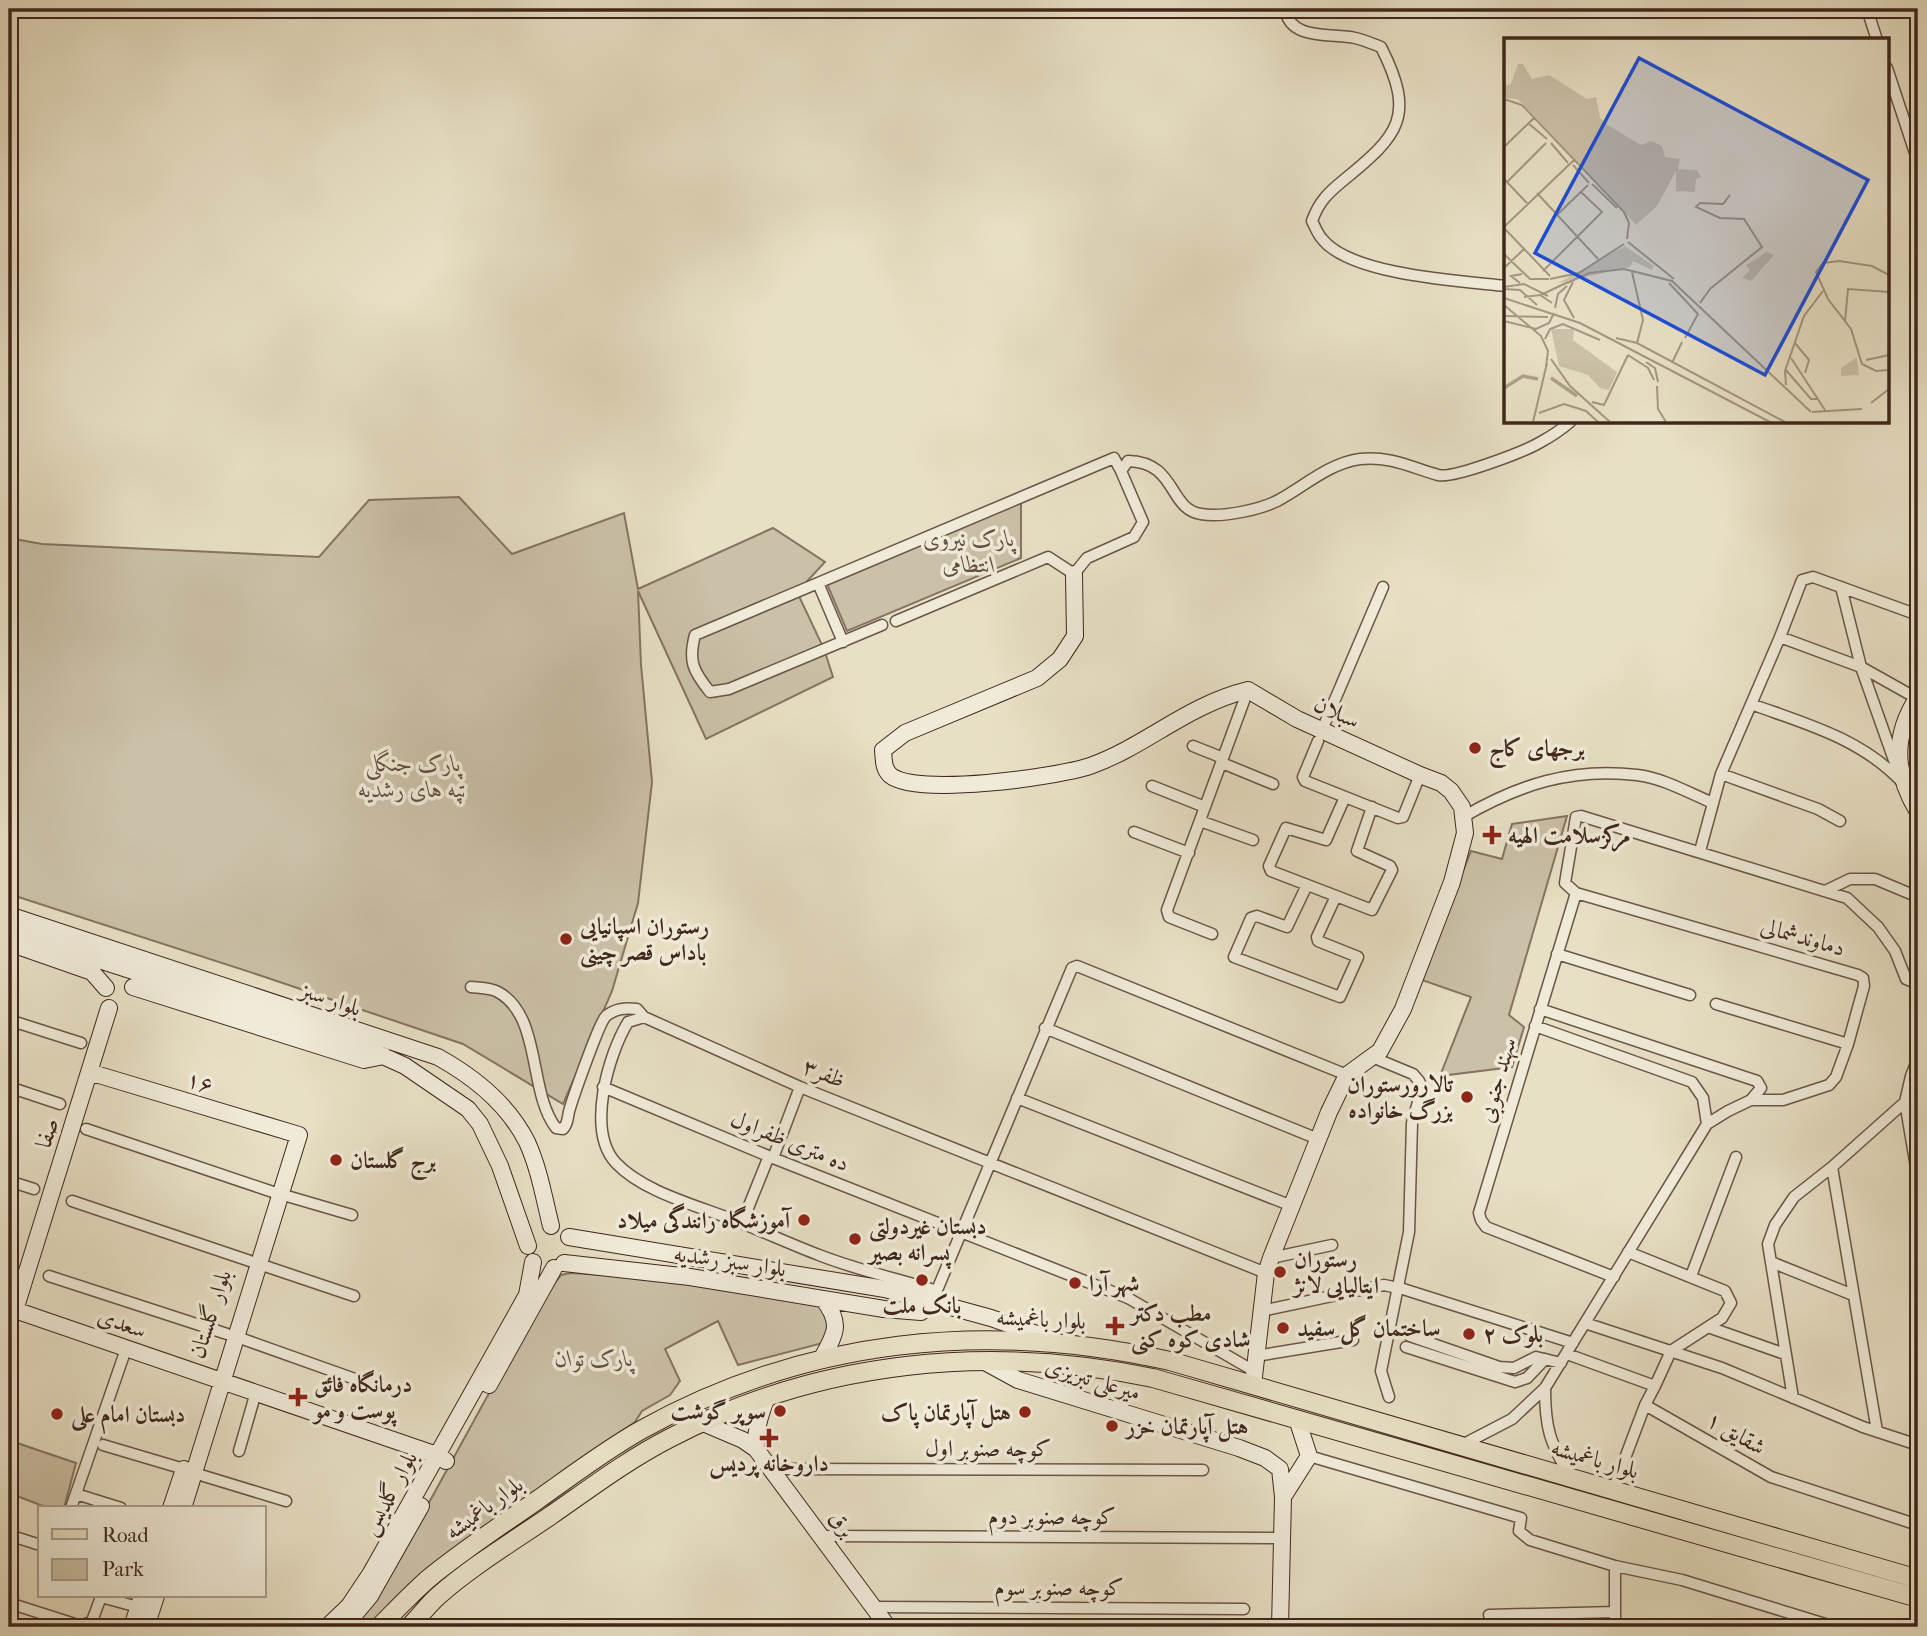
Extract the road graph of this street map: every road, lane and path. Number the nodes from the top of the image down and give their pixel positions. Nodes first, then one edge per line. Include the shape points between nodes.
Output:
1 (1285, 9) edge
2 (1867, 9) edge
3 (1876, 38) edge
4 (1888, 71) edge
5 (1918, 162) edge
6 (1504, 286) edge
7 (1567, 424) edge
8 (1121, 471) junction
9 (1074, 574) junction
10 (818, 583) junction
11 (1383, 587) dead end
12 (1841, 587) junction
13 (1918, 615) edge
14 (896, 621) dead end
15 (882, 625) dead end
16 (1780, 638) junction
17 (843, 642) junction
18 (1861, 667) junction
19 (1248, 690) junction
20 (1918, 698) edge
21 (1751, 704) junction
22 (1320, 736) junction
23 (1193, 746) dead end
24 (1222, 760) junction
25 (1721, 774) junction
26 (1420, 775) junction
27 (1902, 782) junction
28 (1273, 784) dead end
29 (1153, 786) dead end
30 (1345, 797) junction
31 (1713, 803) junction
32 (1205, 807) junction
33 (1371, 807) junction
34 (1918, 811) edge
35 (1463, 817) junction
36 (1200, 821) junction
37 (1840, 821) dead end
38 (1134, 832) dead end
39 (1253, 840) dead end
40 (1700, 851) junction
41 (1189, 853) junction
42 (1307, 885) junction
43 (1825, 891) junction
44 (1576, 893) junction
45 (1336, 896) junction
46 (1918, 897) edge
47 (9, 915) edge
48 (9, 932) edge
49 (1212, 934) dead end
50 (9, 943) edge
51 (1557, 954) junction
52 (93, 960) junction
53 (149, 978) junction
54 (1918, 984) edge
55 (133, 987) junction
56 (471, 987) dead end
57 (106, 988) junction
58 (1690, 995) dead end
59 (1716, 1004) dead end
60 (109, 1008) junction
61 (1540, 1009) junction
62 (643, 1017) junction
63 (9, 1020) edge
64 (1535, 1027) junction
65 (1045, 1028) junction
66 (81, 1043) dead end
67 (1848, 1044) junction
68 (384, 1056) junction
69 (1372, 1057) junction
70 (1918, 1058) edge
71 (89, 1072) junction
72 (1347, 1075) junction
73 (9, 1087) edge
74 (603, 1087) junction
75 (800, 1087) junction
76 (1017, 1098) junction
77 (1751, 1100) junction
78 (1905, 1102) junction
79 (60, 1104) dead end
80 (1707, 1124) junction
81 (86, 1129) dead end
82 (295, 1134) joint
83 (1318, 1139) junction
84 (771, 1157) junction
85 (1736, 1157) dead end
86 (990, 1161) junction
87 (1832, 1167) junction
88 (1918, 1179) edge
89 (9, 1181) edge
90 (34, 1189) dead end
91 (277, 1193) junction
92 (72, 1201) dead end
93 (1292, 1206) junction
94 (352, 1215) dead end
95 (742, 1223) junction
96 (551, 1226) junction
97 (962, 1231) junction
98 (569, 1237) junction
99 (1332, 1245) dead end
100 (1628, 1252) junction
101 (531, 1254) junction
102 (822, 1256) junction
103 (255, 1262) junction
104 (1770, 1262) junction
105 (1268, 1265) junction
106 (559, 1266) junction
107 (49, 1276) dead end
108 (1691, 1276) junction
109 (818, 1277) junction
110 (1614, 1277) junction
111 (1399, 1288) junction
112 (1853, 1295) junction
113 (354, 1297) dead end
114 (934, 1297) junction
115 (823, 1299) junction
116 (12, 1309) edge
117 (1261, 1311) junction
118 (1586, 1323) junction
119 (1708, 1327) junction
120 (232, 1335) junction
121 (1353, 1339) dead end
122 (1056, 1341) junction
123 (1408, 1342) dead end
124 (1573, 1343) junction
125 (127, 1349) junction
126 (1785, 1354) junction
127 (1669, 1356) junction
128 (822, 1358) junction
129 (1564, 1358) junction
130 (982, 1361) junction
131 (1254, 1371) junction
132 (218, 1379) junction
133 (355, 1379) dead end
134 (1655, 1386) junction
135 (1545, 1388) junction
136 (256, 1392) junction
137 (767, 1397) junction
138 (1389, 1397) dead end
139 (1793, 1398) junction
140 (1646, 1405) junction
141 (1297, 1419) junction
142 (703, 1423) junction
143 (1877, 1431) junction
144 (103, 1445) dead end
145 (1918, 1445) edge
146 (1460, 1447) junction
147 (756, 1449) junction
148 (239, 1451) dead end
149 (1309, 1456) junction
150 (442, 1458) junction
151 (772, 1469) junction
152 (1203, 1469) dead end
153 (189, 1471) junction
154 (1570, 1477) junction
155 (1588, 1483) junction
156 (1613, 1490) junction
157 (76, 1494) junction
158 (1283, 1497) junction
159 (286, 1501) dead end
160 (1583, 1502) junction
161 (72, 1506) edge
162 (115, 1506) edge
163 (172, 1506) edge
164 (183, 1506) edge
165 (1918, 1525) edge
166 (9, 1535) edge
167 (822, 1536) junction
168 (1282, 1538) junction
169 (38, 1544) edge
170 (1615, 1566) junction
171 (1918, 1579) edge
172 (100, 1598) edge
173 (116, 1598) edge
174 (1918, 1598) edge
175 (147, 1602) edge
176 (9, 1603) edge
177 (873, 1607) junction
178 (1244, 1609) dead end
179 (1615, 1612) junction
180 (1489, 1615) dead end
181 (132, 1627) edge
182 (146, 1627) edge
183 (327, 1627) edge
184 (344, 1627) edge
185 (379, 1627) edge
186 (409, 1627) edge
187 (888, 1627) edge
188 (1280, 1627) edge
189 (1615, 1627) edge
190 (1835, 1627) edge

1 - 6 street via 1293,26 1310,34 1355,38 1381,47 1395,74 1398,123 1378,152 1318,204 1312,221 1323,241 1352,260 1395,273
2 - 3 street
4 - 5 street
7 - 8 street via 1517,454 1455,474 1440,476 1405,463 1359,459 1319,474 1283,499 1242,512 1200,514 1180,501 1156,467 1128,461
8 - 9 street via 1143,522 1135,537 1087,558
8 - 10 street via 1114,458
9 - 14 street via 1048,557
9 - 19 street via 1075,636 1060,659 1037,678 905,733 883,750 884,766 891,776 905,783 1006,782 1088,767 1221,697
10 - 17 street
10 - 17 street via 695,635 692,664 710,692 729,689
11 - 22 street
12 - 13 street
12 - 16 street via 1813,577 1802,580
12 - 18 street
15 - 17 street
16 - 18 street
16 - 21 street
18 - 20 street
18 - 27 street
19 - 22 street, سبلان
19 - 24 street
20 - 27 street via 1903,727 1898,758
21 - 25 street
21 - 27 street via 1862,748
22 - 26 street, سبلان
22 - 30 street via 1304,779
23 - 24 street
24 - 28 street
24 - 32 street
25 - 31 street
25 - 37 street
26 - 33 street via 1402,819
26 - 35 street, سبلان via 1451,791
27 - 34 street
29 - 32 street
30 - 33 street
30 - 42 street via 1326,840 1290,827 1283,831 1269,869
31 - 35 street via 1639,775 1585,773 1538,782
31 - 40 street
32 - 36 street
33 - 45 street via 1357,851 1392,870 1372,910
35 - 69 street via 1465,833 1452,883 1403,1009
36 - 39 street
36 - 41 street
38 - 41 street
40 - 43 street
40 - 44 street via 1576,817 1565,883
41 - 49 street via 1166,914
42 - 45 street
42 - 45 street via 1287,927 1253,916 1234,957 1340,997 1358,957 1317,939
43 - 46 street via 1850,879 1868,879
43 - 54 street via 1847,898 1878,927 1895,951 1906,979
44 - 51 street, سهند جنوبی
44 - 67 street, دماوندشمالی via 1861,976 1864,986
47 - 96 street, بلوار سبز via 438,1057 468,1074 507,1111 527,1142
48 - 52 street, بلوار سبز
50 - 57 street via 92,972
51 - 58 street
51 - 61 street, سهند جنوبی
52 - 53 street, بلوار سبز
52 - 57 street
53 - 55 street
53 - 68 street, بلوار سبز via 350,1041
55 - 60 street
55 - 68 street via 364,1059
56 - 62 street, ظفر۳ via 495,990 513,1002 528,1035 542,1096 556,1128 564,1129 567,1124 606,1017 621,1008 637,1009
57 - 60 street
59 - 67 street
60 - 71 street, صفا
61 - 64 street, سهند جنوبی
61 - 77 street via 1758,1080 1761,1088
62 - 74 street via 628,1022
62 - 75 street, ظفر۳
63 - 66 street
64 - 80 street via 1692,1082 1703,1098
64 - 110 street, سهند جنوبی via 1479,1213 1481,1220 1486,1227
65 - 72 street via 1072,968 1077,966
65 - 76 street
65 - 83 street
67 - 77 street, دماوندشمالی via 1829,1085 1783,1100
68 - 101 street, بلوار سبز via 437,1086 480,1124
69 - 72 street
69 - 111 street via 1413,1074 1422,1088 1412,1123 1409,1231
70 - 78 street
71 - 82 street, ۱۶
71 - 116 street, صفا
72 - 83 street
73 - 79 street
74 - 84 street, ده متری ظفراول
74 - 95 street via 603,1139 615,1162 636,1180
75 - 84 street
75 - 86 street, ظفر۳
76 - 86 street
76 - 93 street
77 - 80 street, دماوندشمالی
78 - 87 street
78 - 88 street
80 - 100 street
81 - 91 street
82 - 91 street, بلوار گلستان
83 - 93 street
84 - 95 street
84 - 97 street, ده متری ظفراول
85 - 108 street
86 - 97 street
86 - 105 street, ظفر۳
87 - 104 street via 1794,1197 1775,1225 1768,1244
87 - 112 street
89 - 90 street
91 - 94 street
91 - 103 street, بلوار گلستان
92 - 103 street
93 - 105 street
95 - 102 street
96 - 98 street
96 - 101 street via 535,1231
97 - 114 street
97 - 131 street, ده متری ظفراول via 1128,1298
98 - 106 street via 570,1254
98 - 109 street
99 - 105 street
100 - 108 street
100 - 110 street
101 - 106 street via 543,1268
101 - 150 street, بلوار گلدیس via 527,1295
102 - 109 street via 828,1266
102 - 114 street
103 - 113 street
103 - 120 street, بلوار گلستان
104 - 112 street
104 - 126 street
105 - 117 street
106 - 115 street, بلوار سبز رشدیه via 690,1277
106 - 150 street, بلوار گلدیس
107 - 120 street
108 - 119 street via 1729,1296 1727,1311
109 - 114 street
110 - 118 street
111 - 117 street via 1384,1285
111 - 124 street
111 - 138 street via 1381,1371
112 - 143 street
114 - 115 street, بلوار سبز رشدیه via 921,1312
114 - 122 street
115 - 128 street via 836,1323 835,1335
116 - 125 street, سعدی
117 - 131 street
118 - 124 street
118 - 127 street
119 - 126 street
119 - 127 street
120 - 132 street, بلوار گلستان
120 - 133 street
121 - 131 street
122 - 128 main road, بلوار باغمیشه via 938,1342
122 - 131 main road, بلوار باغمیشه
123 - 129 street via 1515,1382 1527,1378 1545,1359
124 - 129 street
125 - 132 street, سعدی
125 - 157 street
126 - 139 street
127 - 134 street
127 - 139 street via 1722,1368
128 - 185 main road, بلوار باغمیشه via 730,1388 606,1452 428,1579
129 - 134 street
129 - 135 street
130 - 137 main road, بلوار باغمیشه via 859,1373
130 - 141 main road, بلوار باغمیشه via 1054,1362 1113,1370
130 - 158 street, میرعلی تبریزی via 1018,1380 1265,1458 1280,1469
131 - 146 main road, بلوار باغمیشه
132 - 136 street, سعدی
132 - 153 street, بلوار گلستان
134 - 140 street
135 - 146 street via 1512,1419
135 - 154 street via 1549,1438
136 - 148 street
136 - 150 street, سعدی
137 - 142 main road, بلوار باغمیشه
137 - 147 street via 755,1436
139 - 143 street
140 - 156 street
140 - 165 street, شقایق ۱ via 1771,1477
141 - 149 street
141 - 160 main road, بلوار باغمیشه
142 - 147 street
142 - 186 main road, بلوار باغمیشه via 611,1473 467,1574
143 - 145 street
144 - 153 street
146 - 154 main road, بلوار باغمیشه
147 - 151 street, برق
149 - 158 street
149 - 170 street via 1521,1518 1519,1531 1530,1540
150 - 183 street, بلوار گلدیس via 360,1590
150 - 184 street, بلوار گلدیس via 375,1587
151 - 152 street, کوچه صنوبر اول
151 - 167 street, برق
153 - 159 street
153 - 163 street, بلوار گلستان
153 - 164 street, بلوار گلستان
154 - 155 main road, بلوار باغمیشه
155 - 156 main road, بلوار باغمیشه
155 - 160 street
156 - 171 main road, بلوار باغمیشه
157 - 161 street
157 - 162 street
158 - 168 street, میرعلی تبریزی
160 - 174 main road, بلوار باغمیشه
166 - 169 street
167 - 168 street, کوچه صنوبر دوم
167 - 177 street, برق
168 - 188 street, میرعلی تبریزی
170 - 179 street
170 - 190 street via 1682,1580
172 - 176 street via 92,1621 81,1626
173 - 175 street
175 - 181 street
175 - 182 street
177 - 178 street, کوچه صنوبر سوم
177 - 187 street, برق
179 - 180 street
179 - 189 street

